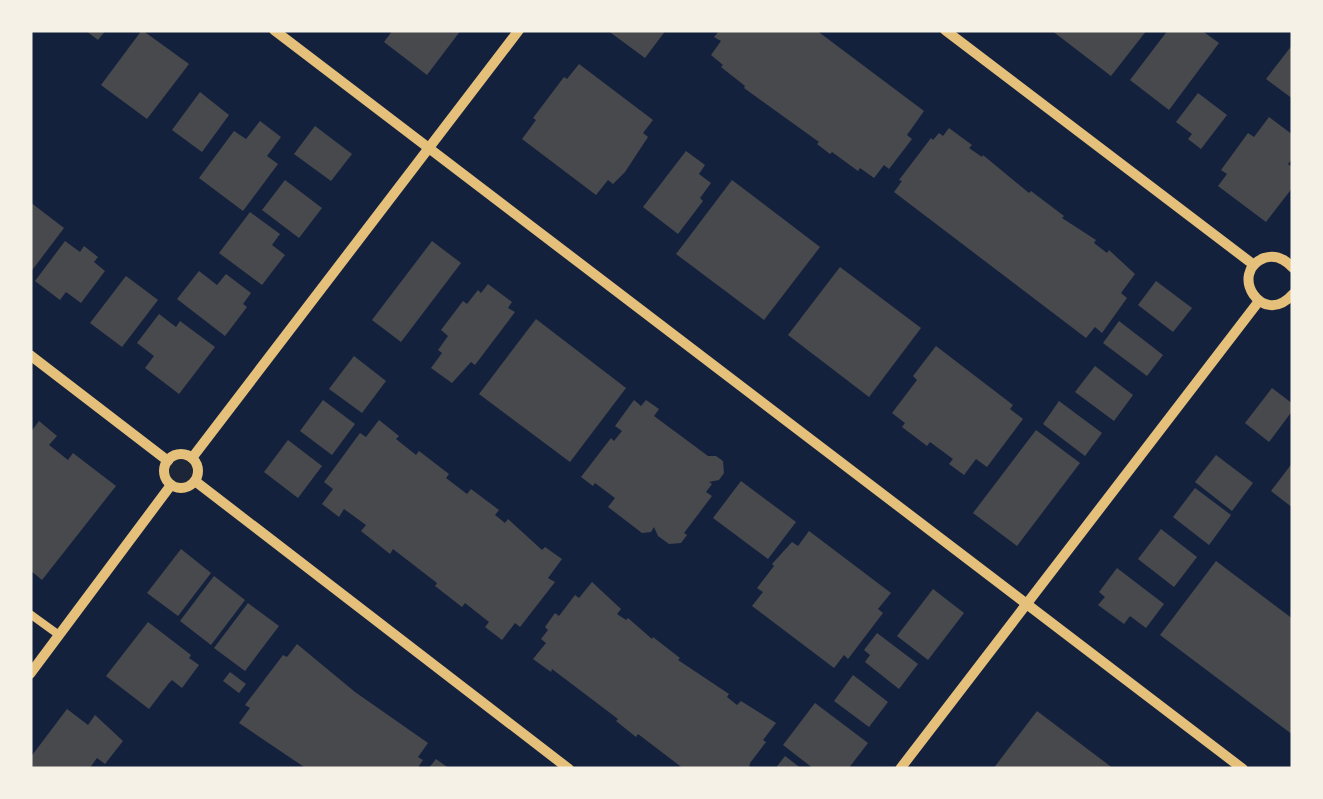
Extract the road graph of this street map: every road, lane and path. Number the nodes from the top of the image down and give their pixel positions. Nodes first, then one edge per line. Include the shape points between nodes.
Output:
1 (274, 30) edge
2 (520, 30) edge
3 (946, 30) edge
4 (429, 148) junction
5 (1291, 262) edge
6 (1254, 265) junction
7 (1293, 294) edge
8 (1259, 300) junction
9 (30, 354) edge
10 (192, 458) junction
11 (168, 460) junction
12 (195, 481) junction
13 (171, 485) junction
14 (1027, 604) junction
15 (30, 614) edge
16 (59, 636) junction
17 (30, 674) edge
18 (570, 769) edge
19 (900, 769) edge
20 (1242, 769) edge

1 - 4 street
2 - 4 street
3 - 6 street
4 - 10 street
4 - 14 street
5 - 6 street via 1274,256
6 - 8 street via 1248,280
7 - 8 street via 1280,304
8 - 14 street
9 - 11 street
10 - 11 street
10 - 12 street
11 - 13 street
12 - 13 street via 186,488
12 - 18 street
13 - 16 street
14 - 19 street
14 - 20 street
15 - 16 lane
16 - 17 street

